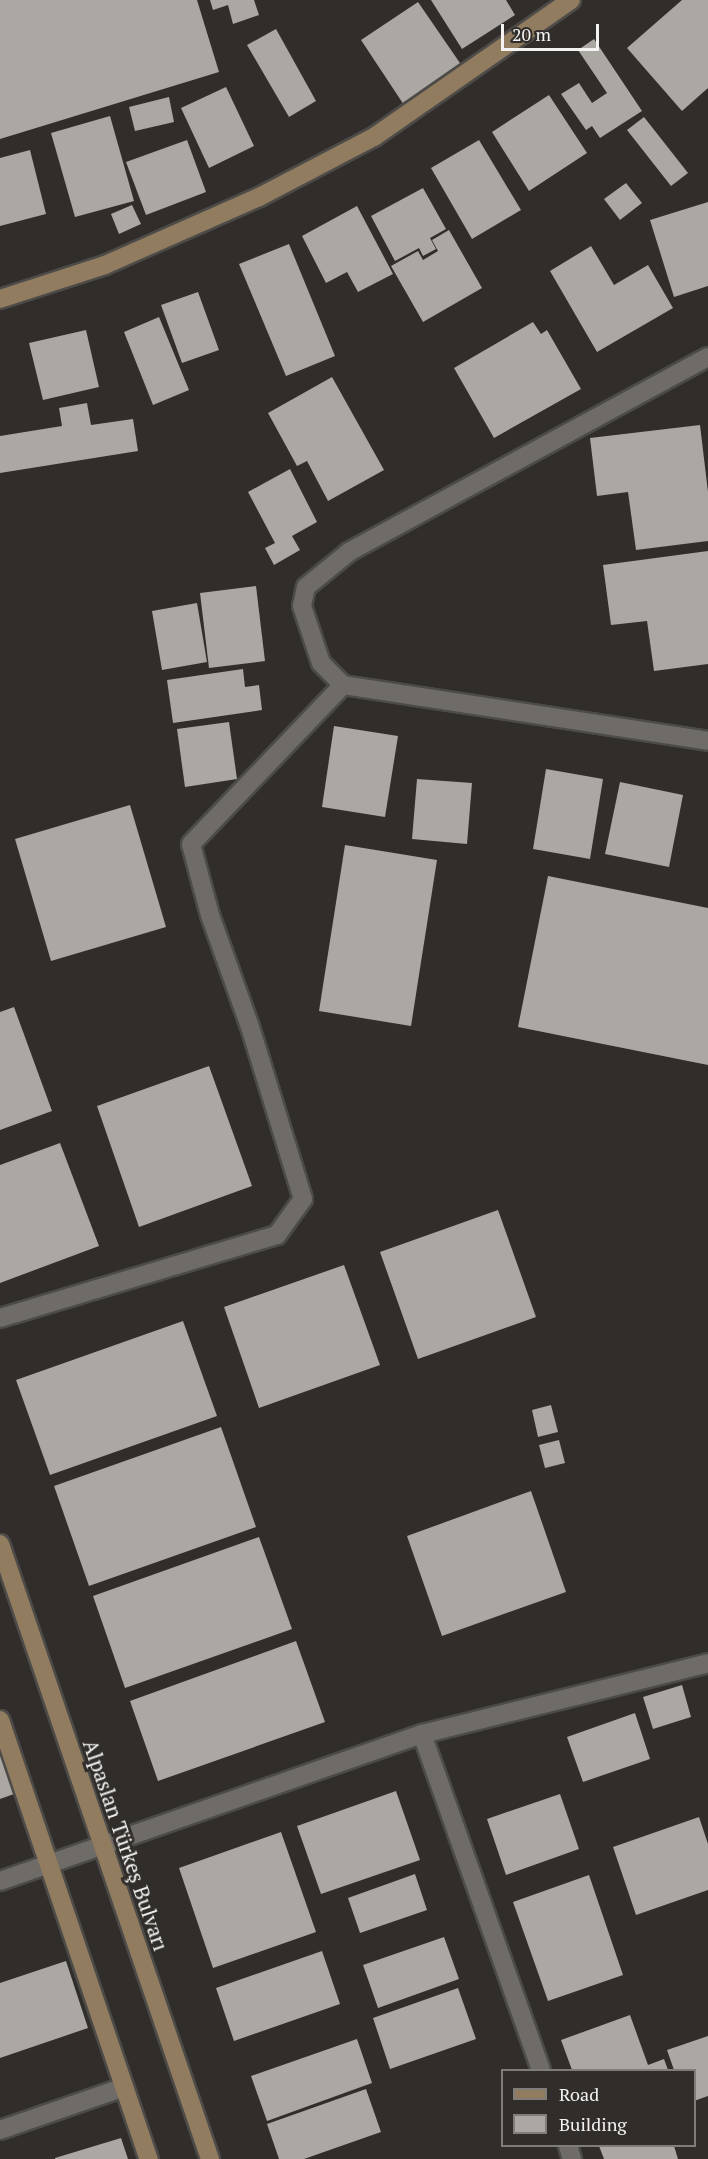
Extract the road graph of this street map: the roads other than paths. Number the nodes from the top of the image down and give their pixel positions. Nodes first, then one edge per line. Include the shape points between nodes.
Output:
1 (571, 0) edge
2 (0, 299) edge
3 (708, 357) edge
4 (343, 685) junction
5 (708, 741) edge
6 (0, 1318) edge
7 (0, 1544) edge
8 (708, 1664) edge
9 (0, 1720) edge
10 (422, 1734) junction
11 (102, 1846) junction
12 (49, 1864) junction
13 (0, 1881) edge
14 (541, 2069) edge
15 (124, 2087) junction
16 (0, 2130) edge
17 (149, 2159) edge
18 (210, 2159) edge

1 - 2 main road via 374,137 269,192 105,265
3 - 4 street via 349,552 306,587 302,606 312,645 321,663
4 - 5 street
4 - 6 street via 191,844 210,915 249,1024 303,1199 277,1235
7 - 11 main road, Alpaslan Türkeş Bulvarı
8 - 10 street
9 - 12 main road
10 - 11 street
10 - 14 street
11 - 12 street
11 - 18 main road, Alpaslan Türkeş Bulvarı
12 - 13 street
12 - 15 main road
15 - 16 street
15 - 17 main road

